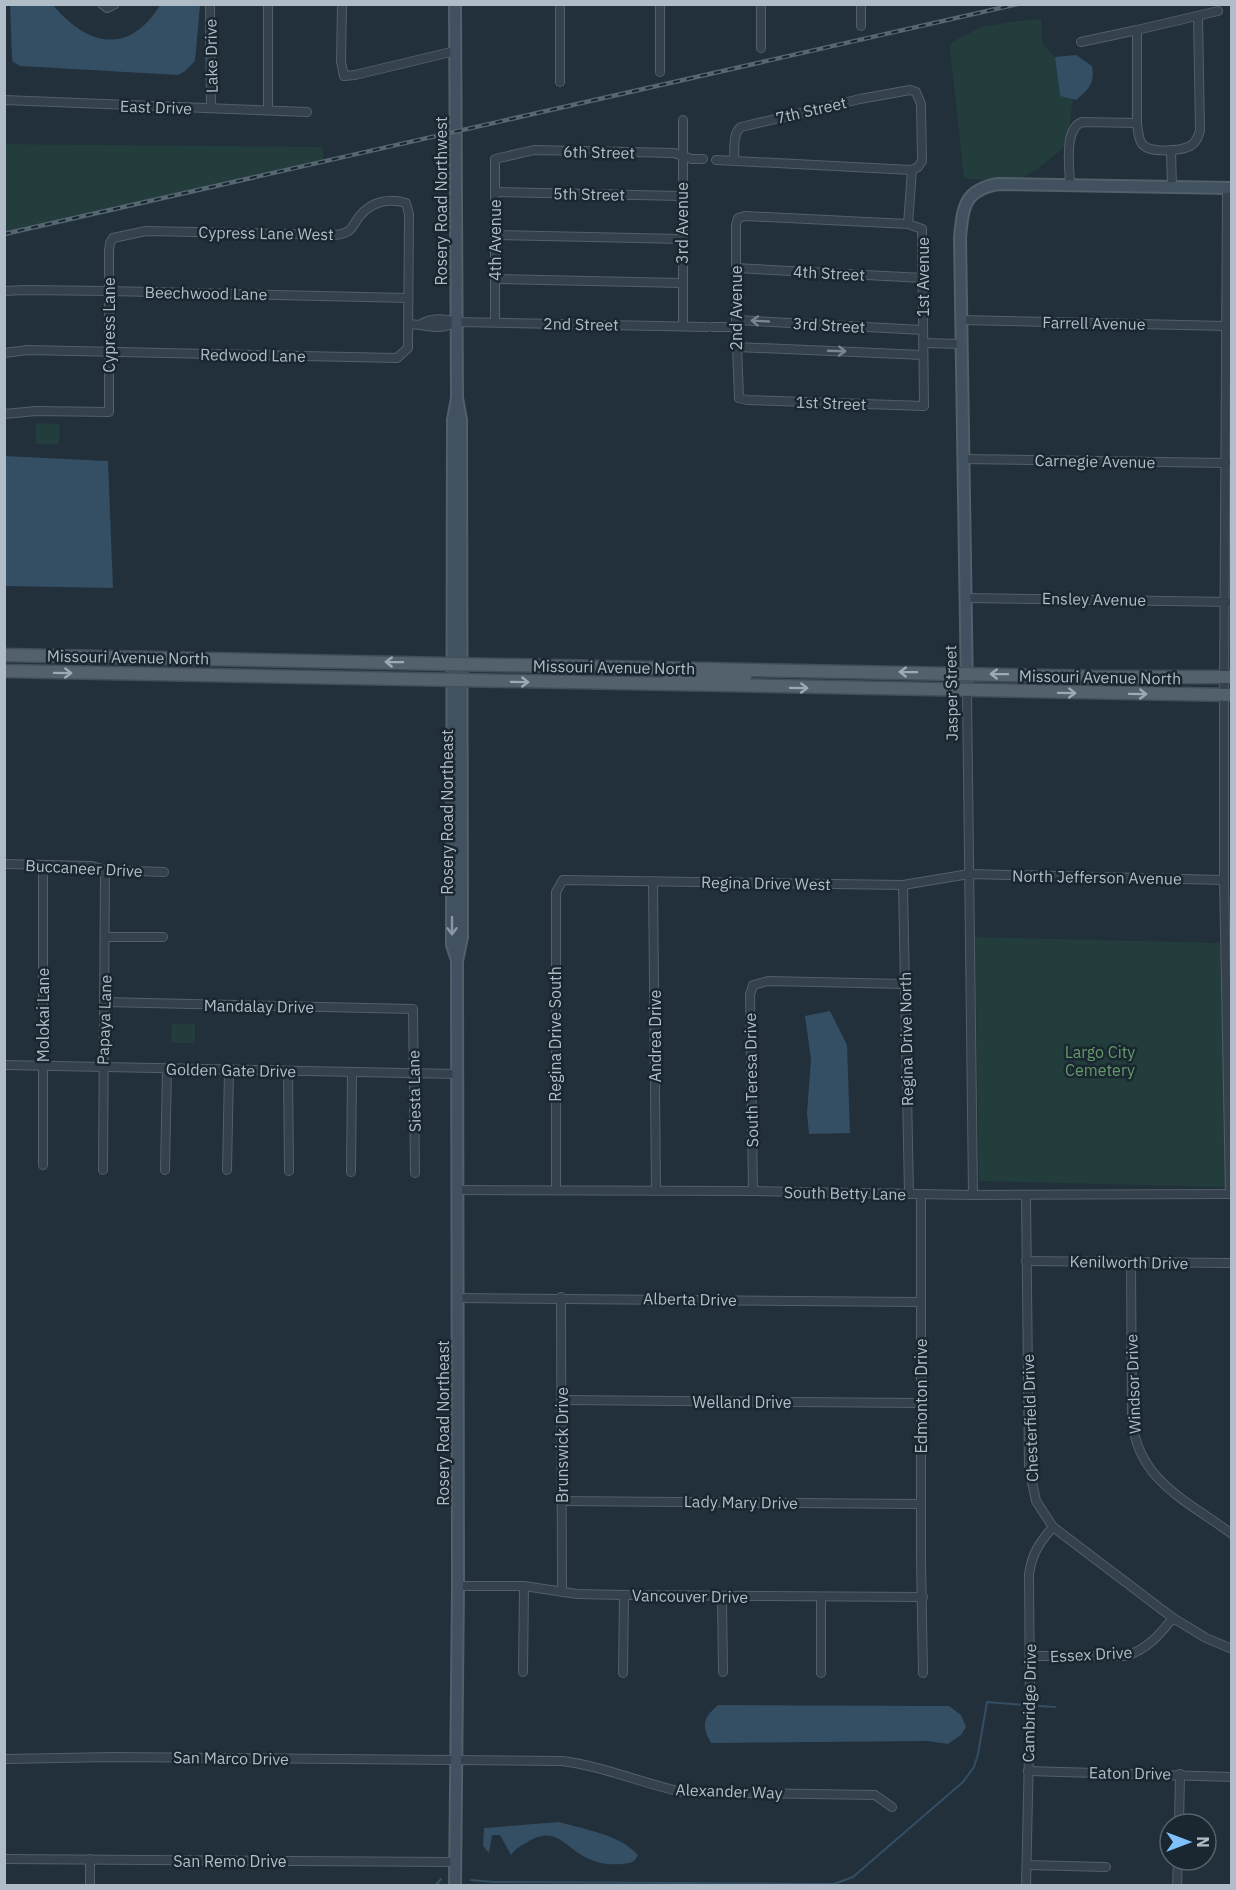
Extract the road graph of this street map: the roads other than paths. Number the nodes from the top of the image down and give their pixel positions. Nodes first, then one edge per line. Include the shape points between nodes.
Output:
1 (102, 4) edge
2 (114, 4) edge
3 (210, 4) edge
4 (268, 4) edge
5 (342, 4) edge
6 (455, 4) edge
7 (560, 4) edge
8 (660, 4) edge
9 (761, 4) edge
10 (861, 4) edge
11 (1218, 11) dead end
12 (1197, 16) junction
13 (861, 26) dead end
14 (1137, 30) junction
15 (1082, 42) dead end
16 (761, 48) dead end
17 (455, 51) junction
18 (660, 72) dead end
19 (560, 82) dead end
20 (916, 92) joint
21 (4, 100) edge
22 (211, 108) junction
23 (268, 111) junction
24 (307, 112) dead end
25 (683, 120) dead end
26 (1137, 123) junction
27 (1171, 150) junction
28 (682, 156) junction
29 (495, 159) joint
30 (703, 159) dead end
31 (716, 160) dead end
32 (734, 160) junction
33 (912, 170) junction
34 (1071, 186) junction
35 (1172, 187) junction
36 (1229, 188) edge
37 (495, 192) junction
38 (682, 196) junction
39 (908, 224) junction
40 (496, 235) junction
41 (113, 238) joint
42 (682, 239) junction
43 (736, 268) junction
44 (1230, 271) edge
45 (923, 278) junction
46 (495, 279) junction
47 (682, 283) junction
48 (4, 291) edge
49 (109, 291) junction
50 (408, 298) junction
51 (962, 320) junction
52 (455, 322) junction
53 (495, 322) junction
54 (736, 323) junction
55 (408, 324) junction
56 (683, 326) junction
57 (1227, 326) junction
58 (923, 330) junction
59 (923, 343) junction
60 (962, 344) junction
61 (736, 347) junction
62 (109, 352) junction
63 (4, 353) edge
64 (1229, 354) edge
65 (923, 355) junction
66 (457, 398) junction
67 (739, 398) joint
68 (924, 406) joint
69 (4, 414) edge
70 (1229, 440) edge
71 (963, 459) junction
72 (1226, 464) junction
73 (453, 502) junction
74 (1228, 523) edge
75 (462, 556) junction
76 (965, 598) junction
77 (1228, 602) edge
78 (4, 655) edge
79 (174, 658) junction
80 (281, 660) junction
81 (457, 663) junction
82 (713, 668) junction
83 (796, 670) junction
84 (4, 671) edge
85 (967, 673) junction
86 (156, 675) junction
87 (187, 675) junction
88 (1228, 677) edge
89 (457, 680) junction
90 (610, 683) junction
91 (704, 686) junction
92 (967, 691) junction
93 (1228, 695) edge
94 (4, 864) edge
95 (43, 866) junction
96 (105, 870) junction
97 (164, 872) dead end
98 (969, 874) junction
99 (563, 880) joint
100 (653, 880) junction
101 (1224, 880) junction
102 (903, 885) junction
103 (1228, 896) edge
104 (105, 937) junction
105 (163, 937) dead end
106 (906, 984) junction
107 (105, 1002) junction
108 (413, 1009) joint
109 (4, 1065) edge
110 (44, 1065) junction
111 (102, 1067) junction
112 (166, 1069) junction
113 (229, 1071) junction
114 (288, 1071) junction
115 (352, 1073) junction
116 (414, 1074) junction
117 (458, 1074) junction
118 (43, 1165) dead end
119 (103, 1170) dead end
120 (165, 1170) dead end
121 (227, 1170) dead end
122 (289, 1171) dead end
123 (351, 1172) dead end
124 (416, 1173) dead end
125 (458, 1190) junction
126 (556, 1190) junction
127 (656, 1191) junction
128 (753, 1191) junction
129 (909, 1194) junction
130 (921, 1194) junction
131 (1231, 1194) edge
132 (973, 1195) junction
133 (1026, 1195) junction
134 (1026, 1261) junction
135 (1131, 1262) junction
136 (1232, 1263) edge
137 (561, 1297) junction
138 (458, 1298) junction
139 (921, 1302) junction
140 (562, 1400) junction
141 (922, 1403) junction
142 (561, 1501) junction
143 (921, 1504) junction
144 (1053, 1527) junction
145 (1232, 1534) edge
146 (458, 1586) junction
147 (524, 1586) junction
148 (562, 1592) junction
149 (624, 1595) junction
150 (722, 1597) junction
151 (821, 1597) junction
152 (923, 1597) junction
153 (1173, 1618) junction
154 (1232, 1649) edge
155 (1030, 1656) junction
156 (523, 1672) dead end
157 (723, 1672) dead end
158 (623, 1673) dead end
159 (821, 1673) dead end
160 (923, 1673) dead end
161 (4, 1759) edge
162 (458, 1761) junction
163 (1028, 1771) junction
164 (1180, 1774) junction
165 (1232, 1776) edge
166 (892, 1807) dead end
167 (1179, 1812) edge
168 (4, 1859) edge
169 (90, 1859) junction
170 (455, 1862) junction
171 (1027, 1865) junction
172 (1106, 1866) dead end
173 (90, 1886) edge
174 (455, 1886) edge
175 (1026, 1886) edge

1 - 2 street via 107,8
3 - 22 street, Lake Drive
4 - 23 street
5 - 17 street via 341,62 345,76
6 - 17 street, Rosery Road Northwest
7 - 19 street
8 - 18 street
9 - 16 street
10 - 13 street
11 - 12 street
12 - 14 street
12 - 27 street via 1200,131 1190,146
14 - 15 street
14 - 26 street
17 - 52 street, Rosery Road Northwest
20 - 32 street, 7th Street via 904,90 741,127 736,131
20 - 33 street, 1st Avenue via 921,104 921,161
21 - 22 street, East Drive
22 - 23 street, East Drive
23 - 24 street, East Drive
25 - 28 street, 3rd Avenue
26 - 27 street via 1146,147
26 - 34 street via 1076,124 1070,141
27 - 35 street
28 - 29 street, 6th Street via 534,150
28 - 30 street, 6th Street
28 - 38 street, 3rd Avenue
29 - 37 street, 4th Avenue
31 - 32 street
32 - 33 street
33 - 39 street, 1st Avenue
34 - 35 street
34 - 51 street, Jasper Street via 998,184 973,193 966,202 961,227
35 - 36 street
36 - 44 street
37 - 38 street, 5th Street
37 - 40 street, 4th Avenue
38 - 42 street, 3rd Avenue
39 - 43 street, 2nd Avenue via 738,218
39 - 45 street, 1st Avenue via 922,229
40 - 42 street
40 - 46 street, 4th Avenue
41 - 49 street, Cypress Lane via 109,251
41 - 50 street, Cypress Lane West via 146,231 335,235 353,228 368,208 396,200 406,203 409,214
42 - 47 street, 3rd Avenue
43 - 45 street, 4th Street
43 - 54 street, 2nd Avenue
44 - 57 street
45 - 58 street, 1st Avenue
46 - 47 street
46 - 53 street, 4th Avenue
47 - 56 street, 3rd Avenue
48 - 49 street, Beechwood Lane
49 - 50 street, Beechwood Lane
49 - 62 street, Cypress Lane
50 - 55 street
51 - 57 street, Farrell Avenue
51 - 60 street, Jasper Street
52 - 53 street, 2nd Street
52 - 55 street, 2nd Street via 448,327 428,328
52 - 66 street, Rosery Road Northwest
53 - 56 street, 2nd Street
54 - 56 street, 2nd Street
58 -> 54 street, 3rd Street
54 - 61 street, 2nd Avenue
55 - 62 street, Redwood Lane via 408,348 397,358
57 - 64 street
58 - 59 street, 1st Avenue
59 - 60 street
59 - 65 street, 1st Avenue
60 - 71 street, Jasper Street
61 -> 65 street
61 - 67 street, 2nd Avenue
62 - 63 street, Redwood Lane
62 - 69 street, Cypress Lane via 109,412
64 - 70 street
65 - 68 street, 1st Avenue
66 - 73 street, Rosery Road Northwest via 453,420
66 - 75 street, Rosery Road Northwest via 461,420
67 - 68 street, 1st Street
70 - 72 street
71 - 72 street, Carnegie Avenue
71 - 76 street, Jasper Street
72 - 74 street
73 - 75 street via 457,511 457,546
73 - 81 street, Rosery Road Northwest
74 - 77 street
75 - 81 street, Rosery Road Northwest
76 - 77 street, Ensley Avenue
76 - 85 street, Jasper Street
77 - 88 street
78 - 79 main road, Missouri Avenue North
79 - 80 main road, Missouri Avenue North
79 - 86 main road
81 -> 80 main road, Missouri Avenue North
80 - 87 main road via 272,667 196,667
81 - 82 main road, Missouri Avenue North
81 - 89 street, Rosery Road Northeast
82 - 83 main road, Missouri Avenue North
82 - 90 main road via 698,676 632,678
85 -> 83 main road, Missouri Avenue North
83 - 91 main road via 764,677 720,677
84 -> 86 main road, Missouri Avenue North
88 -> 85 main road, Missouri Avenue North
85 - 92 street, Jasper Street
86 - 87 main road, Missouri Avenue North
87 - 89 main road, Missouri Avenue North
88 - 93 street
89 -> 90 main road, Missouri Avenue North
89 - 117 street, Rosery Road Northeast via 462,937 457,961
90 - 91 main road, Missouri Avenue North
91 -> 92 main road, Missouri Avenue North
92 -> 93 main road, Missouri Avenue North
92 - 98 street, Jasper Street
93 - 101 street
94 - 95 street, Buccaneer Drive
95 - 96 street, Buccaneer Drive via 92,866
95 - 110 street, Molokai Lane
96 - 97 street, Buccaneer Drive
96 - 104 street, Papaya Lane
98 - 101 street, North Jefferson Avenue
98 - 102 street, Regina Drive West
98 - 132 street, Jasper Street
99 - 100 street, Regina Drive West
99 - 126 street, Regina Drive South via 555,902
100 - 102 street, Regina Drive West
100 - 127 street, Andrea Drive
101 - 103 street
102 - 106 street, Regina Drive North
103 - 131 street
104 - 105 street
104 - 107 street, Papaya Lane
106 - 128 street, South Teresa Drive via 768,981 753,985
106 - 129 street, Regina Drive North
107 - 108 street, Mandalay Drive
107 - 111 street, Papaya Lane
108 - 116 street, Siesta Lane
109 - 110 street, Golden Gate Drive
110 - 111 street, Golden Gate Drive
110 - 118 street, Molokai Lane
111 - 112 street, Golden Gate Drive
111 - 119 street, Papaya Lane
112 - 113 street, Golden Gate Drive
112 - 120 street
113 - 114 street, Golden Gate Drive
113 - 121 street
114 - 115 street, Golden Gate Drive
114 - 122 street
115 - 116 street, Golden Gate Drive
115 - 123 street
116 - 117 street, Golden Gate Drive
116 - 124 street, Siesta Lane
117 - 125 street, Rosery Road Northeast
125 - 126 street, South Betty Lane
125 - 138 street, Rosery Road Northeast
126 - 127 street, South Betty Lane
127 - 128 street, South Betty Lane
128 - 129 street, South Betty Lane
129 - 130 street, South Betty Lane
130 - 132 street, South Betty Lane
130 - 139 street, Edmonton Drive
131 - 133 street, South Betty Lane
132 - 133 street, South Betty Lane
133 - 134 street, Chesterfield Drive
134 - 135 street, Kenilworth Drive
134 - 144 street, Chesterfield Drive via 1029,1468 1036,1501
135 - 136 street, Kenilworth Drive
135 - 145 street, Windsor Drive via 1135,1442 1157,1480
137 - 138 street, Alberta Drive
137 - 139 street, Alberta Drive
137 - 140 street, Brunswick Drive
138 - 146 street, Rosery Road Northeast
139 - 141 street, Edmonton Drive
140 - 141 street, Welland Drive
140 - 142 street, Brunswick Drive
141 - 143 street, Edmonton Drive
142 - 143 street, Lady Mary Drive
142 - 148 street, Brunswick Drive
143 - 152 street, Edmonton Drive
144 - 153 street, Chesterfield Drive
144 - 155 street, Cambridge Drive via 1036,1546 1031,1559
146 - 147 street, Vancouver Drive
146 - 162 street, Rosery Road Northeast
147 - 148 street, Vancouver Drive
147 - 156 street
148 - 149 street, Vancouver Drive
149 - 150 street, Vancouver Drive
149 - 158 street
150 - 151 street, Vancouver Drive
150 - 157 street
151 - 152 street, Vancouver Drive
151 - 159 street
152 - 160 street, Edmonton Drive
153 - 154 street, Chesterfield Drive
153 - 155 street, Essex Drive via 1151,1644 1126,1656
155 - 163 street, Cambridge Drive
161 - 162 street, San Marco Drive
162 - 166 street, Alexander Way via 562,1761 682,1791 875,1795
162 - 170 street, Rosery Road Northeast
163 - 164 street, Eaton Drive
163 - 171 street, Cambridge Drive
164 - 165 street, Eaton Drive
164 - 167 street
168 - 169 street, San Remo Drive
169 - 170 street, San Remo Drive
169 - 173 street
170 - 174 street, Rosery Road Northeast
171 - 172 street
171 - 175 street, Cambridge Drive

